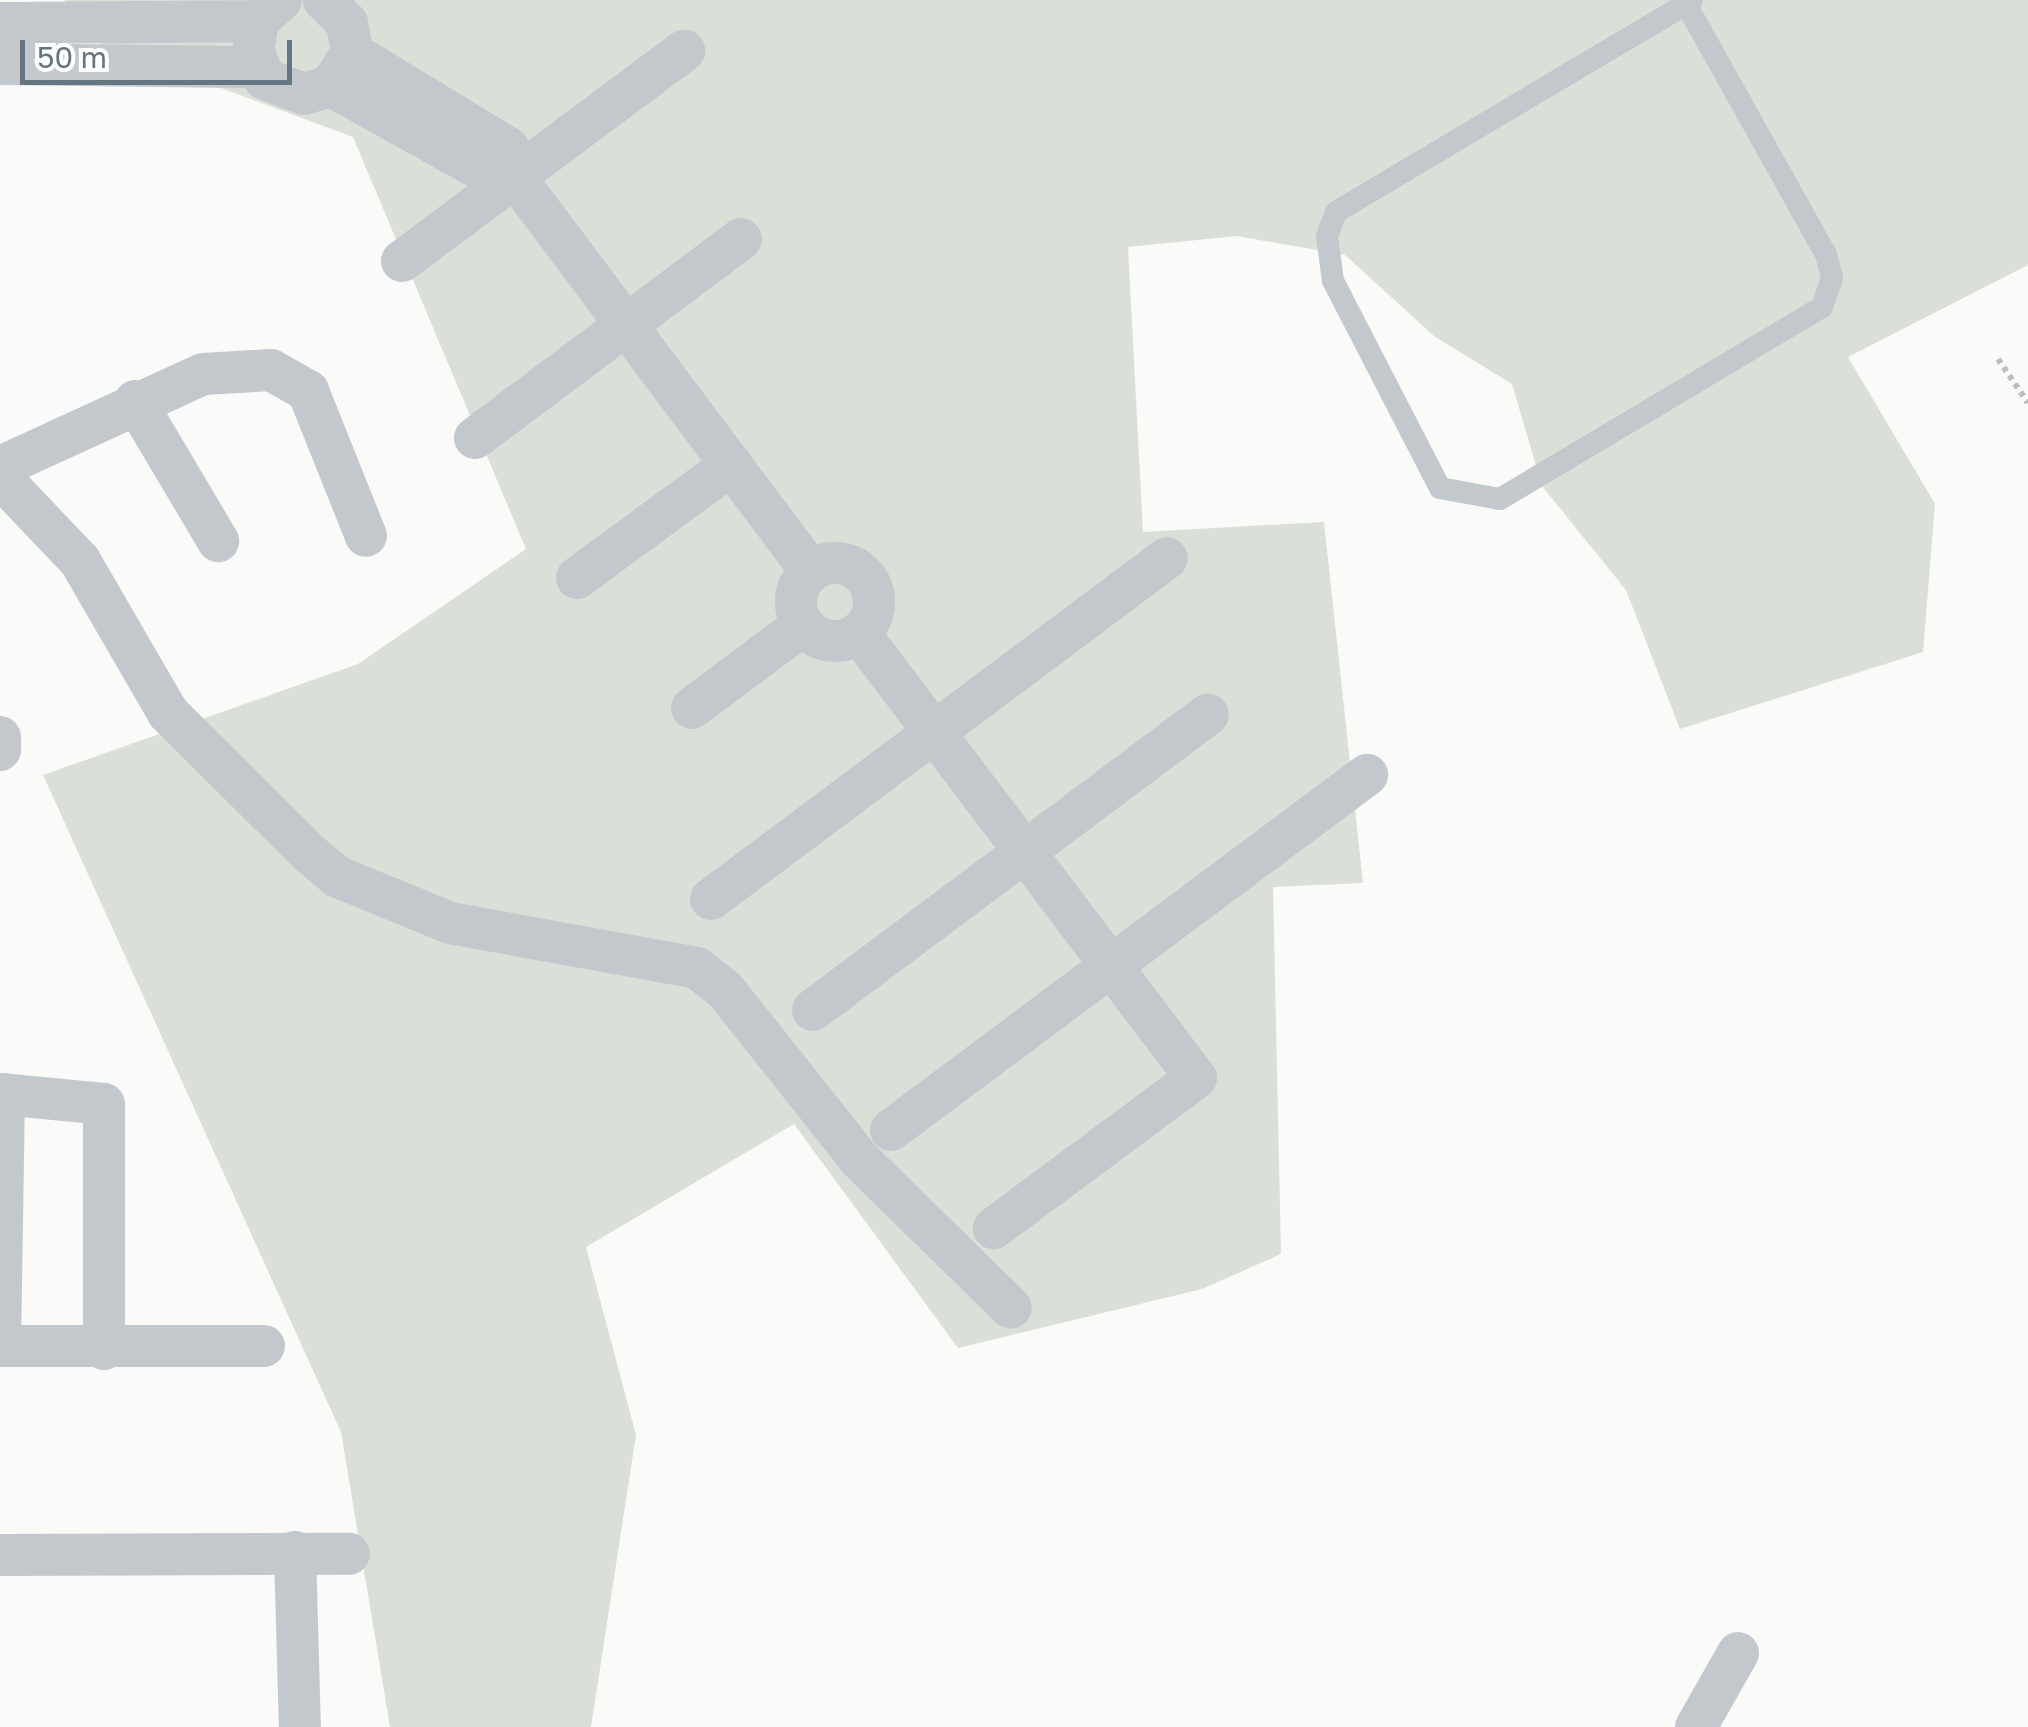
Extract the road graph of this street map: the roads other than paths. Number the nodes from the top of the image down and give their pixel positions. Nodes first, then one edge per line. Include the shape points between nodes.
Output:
1 (324, 0) edge
2 (1690, 2) edge
3 (270, 11) edge
4 (0, 23) edge
5 (684, 51) dead end
6 (0, 64) edge
7 (258, 67) junction
8 (341, 69) junction
9 (514, 177) junction
10 (741, 239) dead end
11 (402, 260) dead end
12 (626, 325) junction
13 (135, 400) junction
14 (475, 438) dead end
15 (732, 464) junction
16 (0, 467) edge
17 (0, 477) edge
18 (366, 536) dead end
19 (218, 540) dead end
20 (1167, 558) dead end
21 (811, 571) junction
22 (577, 578) dead end
23 (803, 625) junction
24 (860, 633) junction
25 (692, 708) dead end
26 (1208, 715) dead end
27 (934, 732) junction
28 (0, 738) edge
29 (0, 750) edge
30 (1366, 775) dead end
31 (1025, 852) junction
32 (711, 898) dead end
33 (1111, 966) junction
34 (813, 1010) dead end
35 (2, 1094) edge
36 (890, 1130) dead end
37 (994, 1228) dead end
38 (1011, 1308) dead end
39 (264, 1346) dead end
40 (104, 1349) junction
41 (295, 1552) junction
42 (0, 1554) edge
43 (349, 1554) dead end
44 (1738, 1652) dead end
45 (300, 1727) edge
46 (1696, 1727) edge

1 - 8 street via 347,23
2 - 2 lane via 1336,212 1327,236 1333,281 1440,488 1500,500 1822,307 1832,278 1826,254
3 - 4 street
3 - 7 street
5 - 9 street
6 - 7 street
7 - 8 street via 290,93
8 - 9 street via 492,175
9 - 11 street
9 - 12 street
10 - 12 street
12 - 14 street
12 - 15 street
13 - 16 street
13 - 18 street via 238,368 291,377 308,391
13 - 19 street
15 - 21 street
15 - 22 street
17 - 38 street via 80,561 168,713 338,877 450,923 697,968 725,990 883,1186
20 - 27 street
21 - 23 street via 798,590
21 - 24 street via 847,564 867,578 875,601
23 - 24 street via 836,642
23 - 25 street
24 - 27 street
26 - 31 street
27 - 31 street
27 - 32 street
28 - 29 street
30 - 33 street
31 - 33 street
31 - 34 street
33 - 36 street
33 - 37 street via 1196,1078
35 - 40 street via 104,1104
35 - 40 street via 0,1346
39 - 40 street
41 - 42 street
41 - 43 street
41 - 45 street
44 - 46 street

